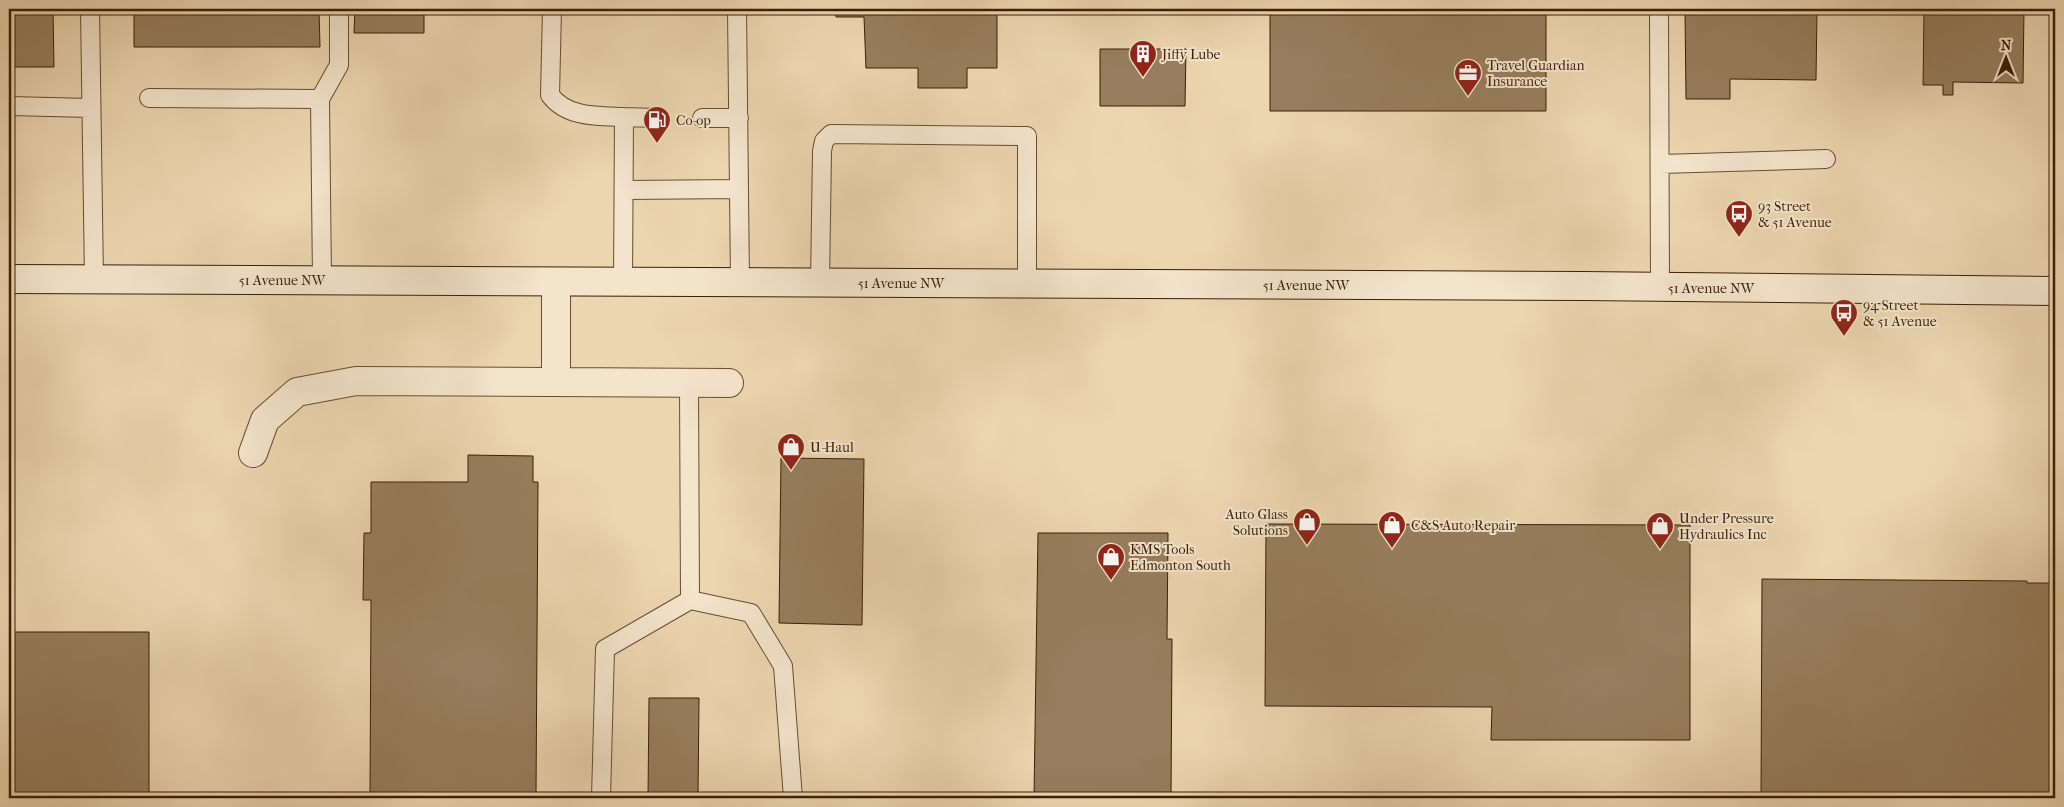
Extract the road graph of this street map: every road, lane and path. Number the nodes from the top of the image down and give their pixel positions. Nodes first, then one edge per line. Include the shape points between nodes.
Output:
1 (90, 9) edge
2 (339, 9) edge
3 (552, 9) edge
4 (737, 9) edge
5 (1659, 9) edge
6 (149, 98) dead end
7 (320, 99) junction
8 (9, 106) edge
9 (91, 108) junction
10 (624, 117) junction
11 (656, 118) dead end
12 (702, 118) dead end
13 (738, 118) junction
14 (1826, 159) dead end
15 (1661, 164) junction
16 (739, 189) junction
17 (624, 190) junction
18 (9, 279) edge
19 (94, 280) junction
20 (322, 280) junction
21 (556, 282) junction
22 (623, 282) junction
23 (740, 282) junction
24 (820, 283) junction
25 (1027, 284) junction
26 (1660, 287) junction
27 (2055, 291) edge
28 (556, 382) junction
29 (689, 383) junction
30 (729, 383) dead end
31 (253, 453) dead end
32 (690, 600) junction
33 (601, 798) edge
34 (793, 798) edge

1 - 9 lane
2 - 7 lane via 339,65
3 - 10 lane via 550,95 556,102 576,112
4 - 13 lane
5 - 15 lane
6 - 7 lane
7 - 20 lane
8 - 9 lane
9 - 19 lane
10 - 11 lane
10 - 17 lane
12 - 13 lane
13 - 16 lane
14 - 15 lane
15 - 26 lane
16 - 17 lane
16 - 23 lane
17 - 22 lane
18 - 19 main road, 51 Avenue NW
19 - 20 main road, 51 Avenue NW
20 - 21 main road, 51 Avenue NW
21 - 22 main road, 51 Avenue NW
21 - 28 main road
22 - 23 main road, 51 Avenue NW
23 - 24 main road, 51 Avenue NW
24 - 25 main road, 51 Avenue NW
24 - 25 lane via 824,141 831,134 860,134 1027,136
25 - 26 main road, 51 Avenue NW
26 - 27 main road, 51 Avenue NW
28 - 29 main road
28 - 31 main road via 356,381 297,392 265,420
29 - 30 main road
29 - 32 lane
32 - 33 lane via 605,649
32 - 34 lane via 751,613 782,666

